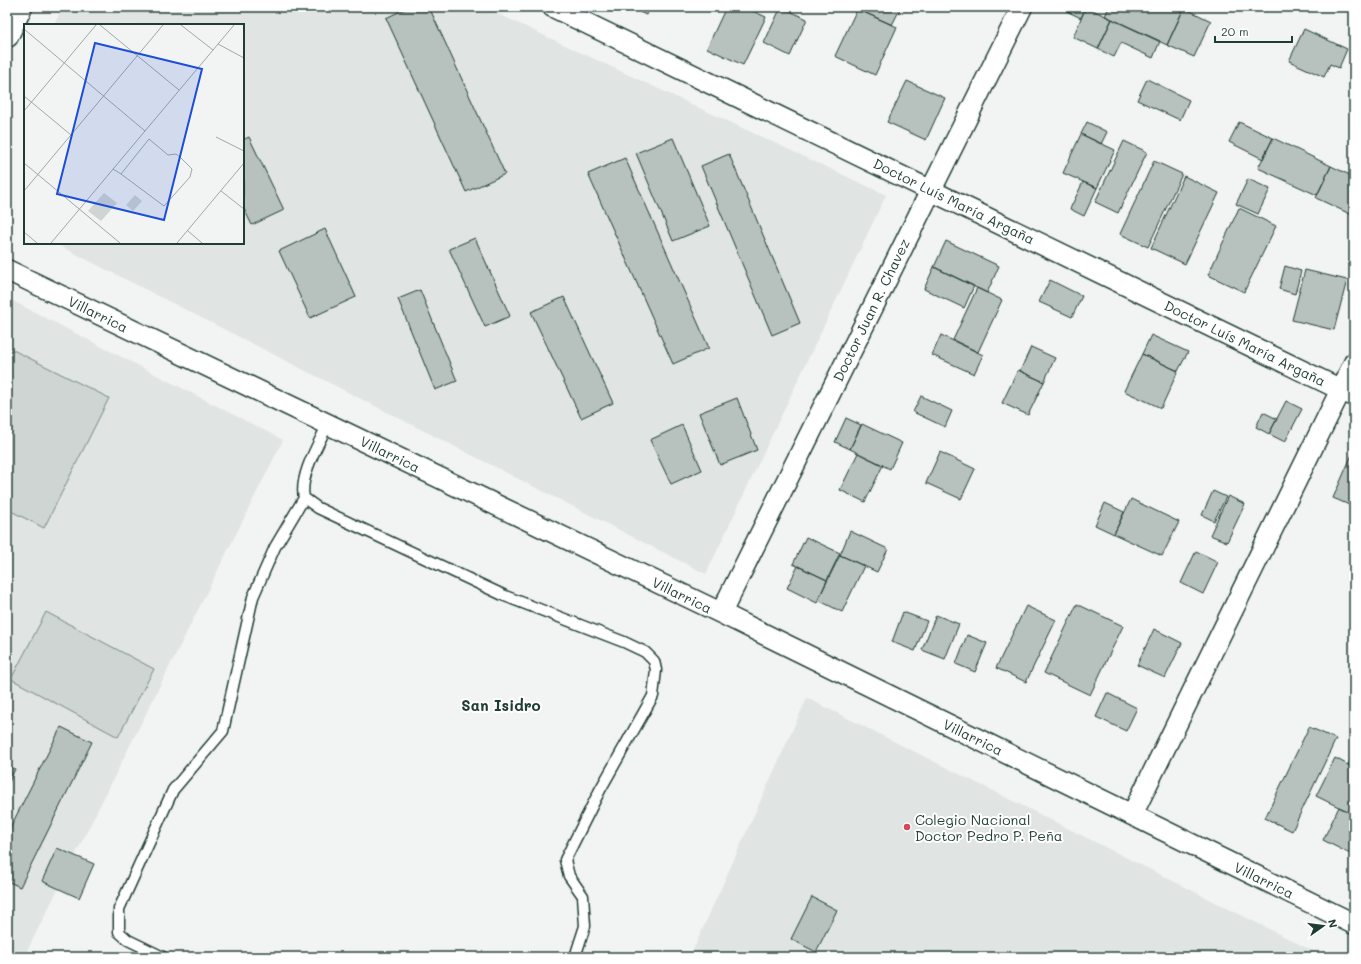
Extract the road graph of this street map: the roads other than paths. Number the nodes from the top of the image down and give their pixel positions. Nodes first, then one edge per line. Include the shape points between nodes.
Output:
1 (21, 7) edge
2 (553, 7) edge
3 (1022, 7) edge
4 (7, 36) edge
5 (931, 190) junction
6 (7, 270) edge
7 (1354, 362) edge
8 (1347, 393) edge
9 (328, 424) junction
10 (304, 498) junction
11 (721, 613) junction
12 (1132, 815) junction
13 (1354, 924) edge
14 (162, 957) edge
15 (575, 957) edge

1 - 4 street
2 - 5 street, Doctor Luís María Argaña
3 - 5 street, Doctor Juan R. Chavez
5 - 8 street, Doctor Luís María Argaña
5 - 11 street, Doctor Juan R. Chavez
6 - 9 street, Villarrica
7 - 8 street
8 - 12 street
9 - 10 lane via 309,466 302,490
9 - 11 street, Villarrica
10 - 14 lane via 275,547 253,597 223,731 173,790 119,909 119,932 128,940
10 - 15 lane via 318,508 505,596 624,642 645,652 654,661 656,670 653,696 600,790 565,860 569,876 583,896 585,926
11 - 12 street, Villarrica
12 - 13 street, Villarrica

